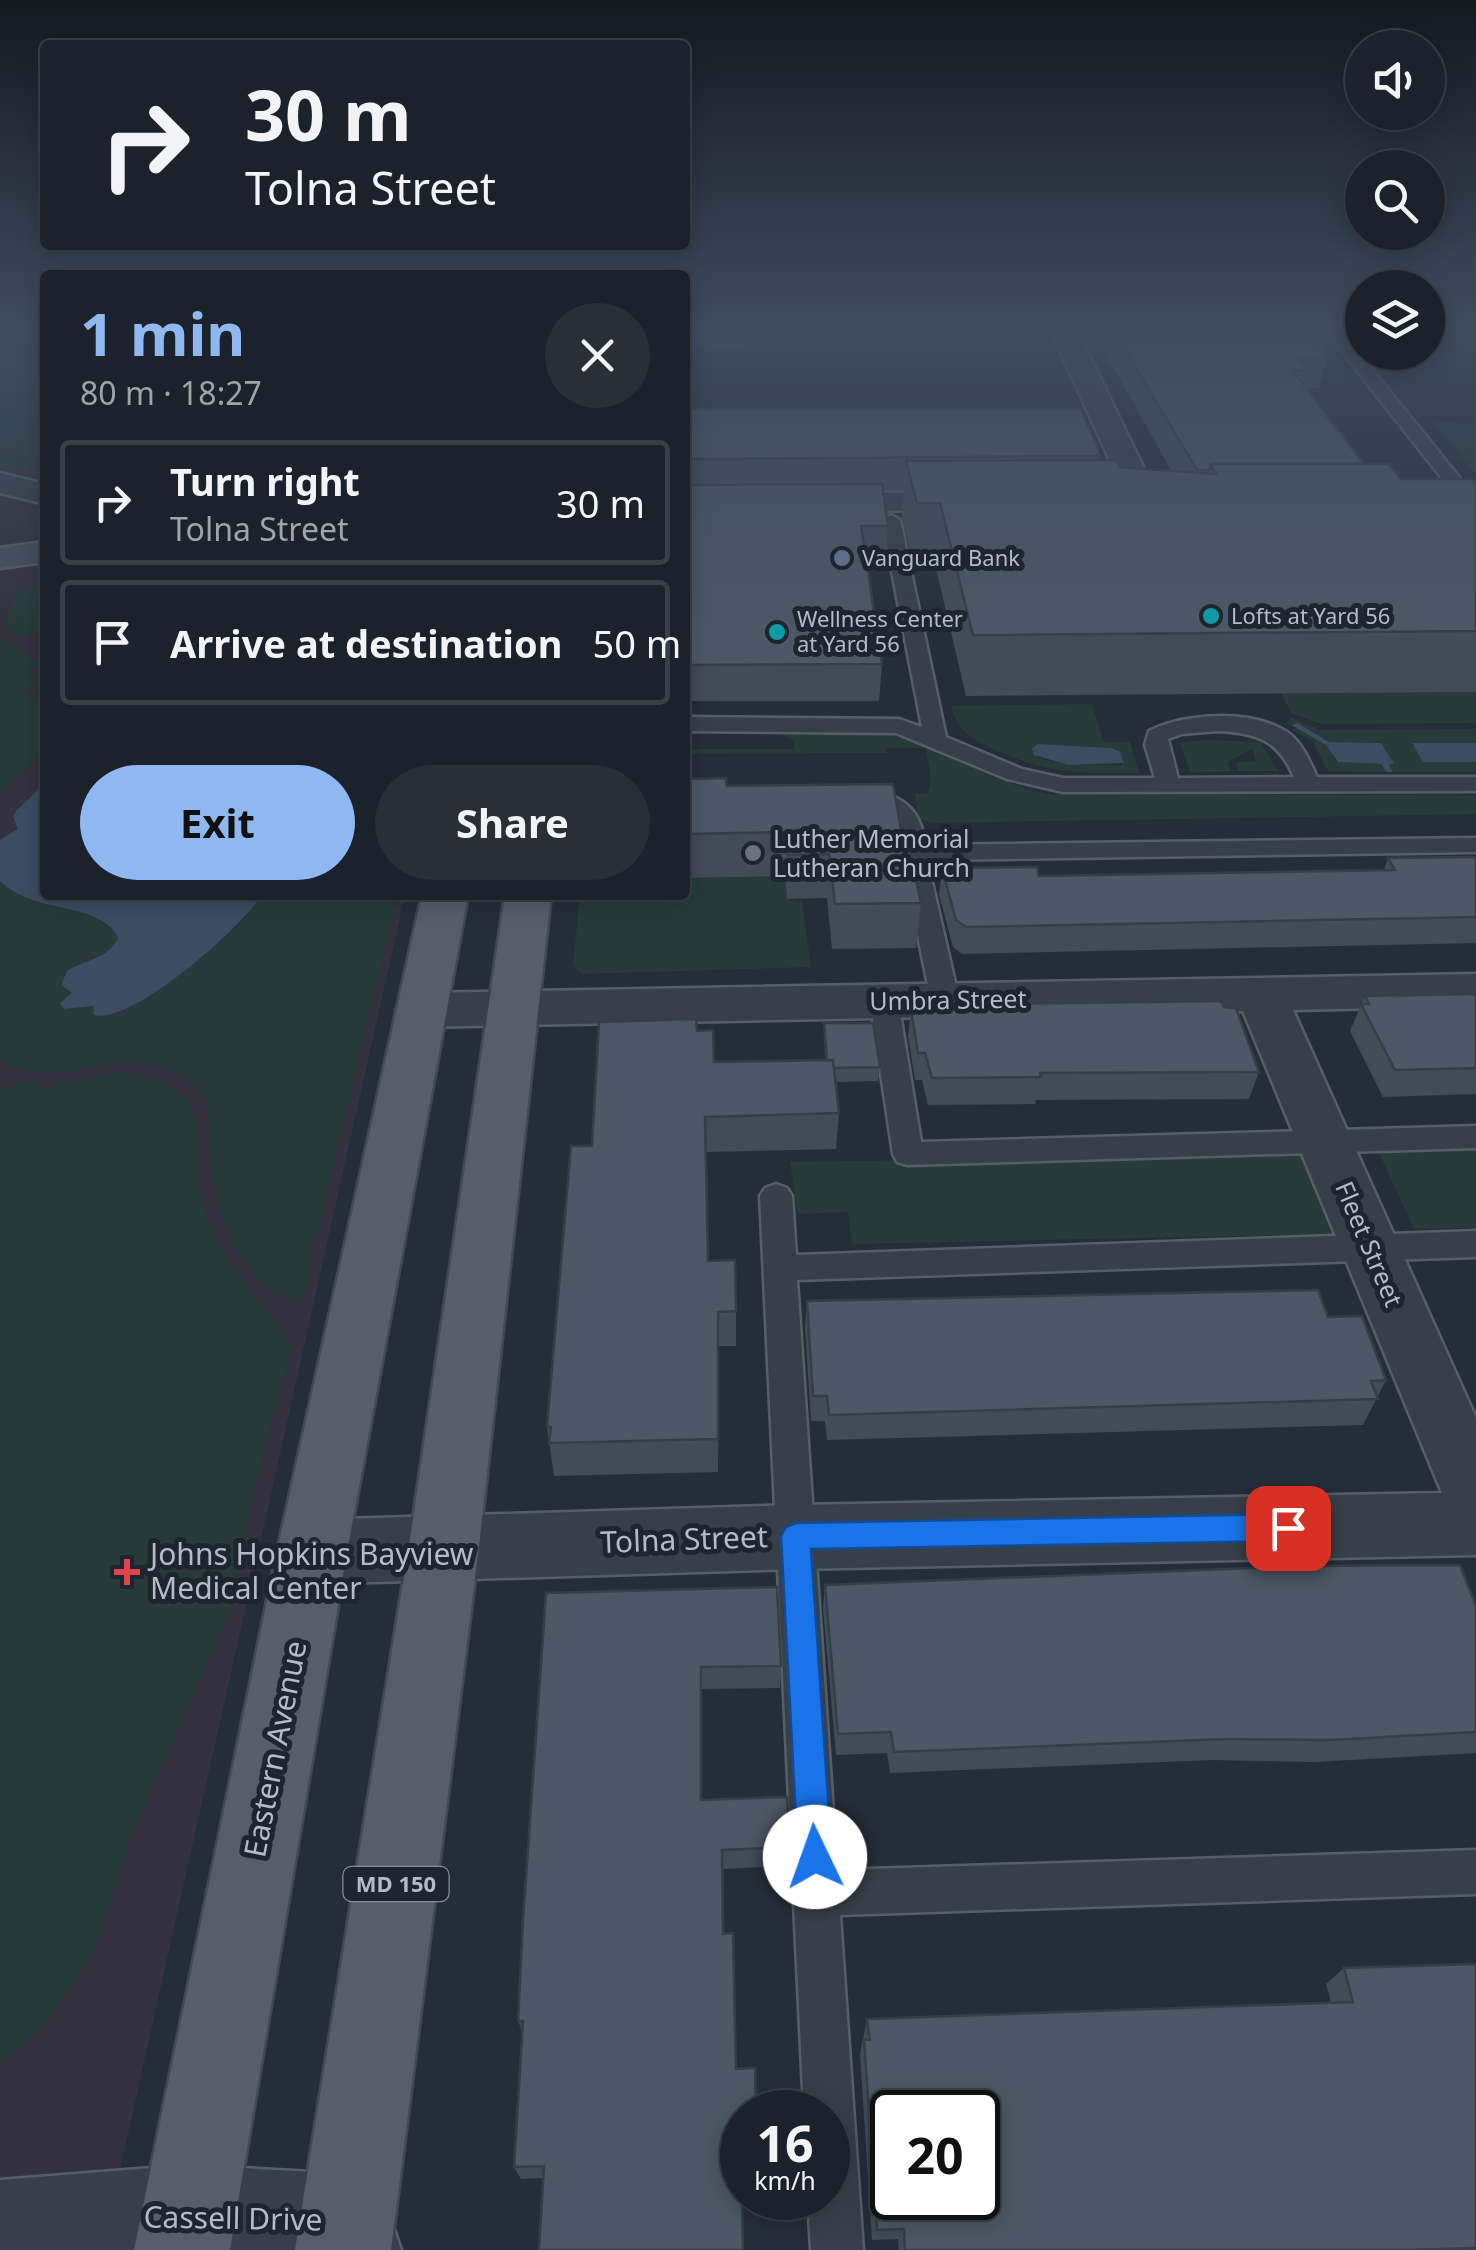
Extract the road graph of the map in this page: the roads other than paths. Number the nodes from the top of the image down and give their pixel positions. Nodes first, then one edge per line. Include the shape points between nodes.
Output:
1 (1104, 431) edge
2 (1409, 431) edge
3 (0, 483) edge
4 (40, 493) edge
5 (690, 504) edge
6 (1469, 510) edge
7 (1136, 511) edge
8 (891, 520) junction
9 (690, 521) edge
10 (40, 553) edge
11 (0, 558) edge
12 (690, 724) edge
13 (935, 738) junction
14 (1169, 784) junction
15 (1308, 784) junction
16 (1476, 784) edge
17 (845, 797) edge
18 (1476, 845) edge
19 (913, 853) junction
20 (444, 900) edge
21 (527, 900) edge
22 (1476, 990) edge
23 (1261, 994) junction
24 (944, 1000) junction
25 (884, 1001) junction
26 (512, 1008) junction
27 (420, 1010) junction
28 (1476, 1136) edge
29 (1324, 1140) junction
30 (776, 1196) dead end
31 (1476, 1244) edge
32 (1370, 1246) junction
33 (780, 1268) junction
34 (1476, 1494) edge
35 (1476, 1524) edge
36 (796, 1536) junction
37 (444, 1546) junction
38 (312, 1552) junction
39 (1476, 1872) edge
40 (817, 1893) junction
41 (0, 2227) edge
42 (185, 2231) edge
43 (348, 2240) edge
44 (837, 2250) edge

1 - 7 street
2 - 6 lane
3 - 4 street
5 - 8 street via 1010,511
8 - 9 street
8 - 13 lane
10 - 11 street
12 - 13 lane via 876,724
13 - 14 lane via 1015,774 1063,785
14 - 15 lane
14 - 15 lane via 1157,736 1178,727 1231,726 1271,732 1284,741
15 - 16 lane
17 - 19 lane via 884,799 902,810 912,826
18 - 19 lane
19 - 24 lane
20 - 27 main road, Eastern Avenue
21 - 26 main road, MD 150
22 - 23 street, Umbra Street
23 - 24 street, Umbra Street
23 - 29 street, Fleet Street
24 - 25 street, Umbra Street
25 - 26 street, Umbra Street
25 - 29 lane via 908,1154
26 - 27 street, Umbra Street
26 - 37 main road, MD 150
27 - 38 main road, Eastern Avenue
28 - 29 lane
29 - 32 street, Fleet Street
30 - 33 lane
31 - 32 lane
32 - 33 lane
32 - 34 street, Fleet Street
33 - 36 lane
35 - 36 street, Tolna Street
36 - 37 street, Tolna Street
36 - 40 lane
37 - 38 street, Tolna Street
37 - 43 main road, MD 150
38 - 42 main road, Eastern Avenue
39 - 40 lane
40 - 44 lane
41 - 42 street, Cassell Drive
42 - 43 street, Cassell Drive

